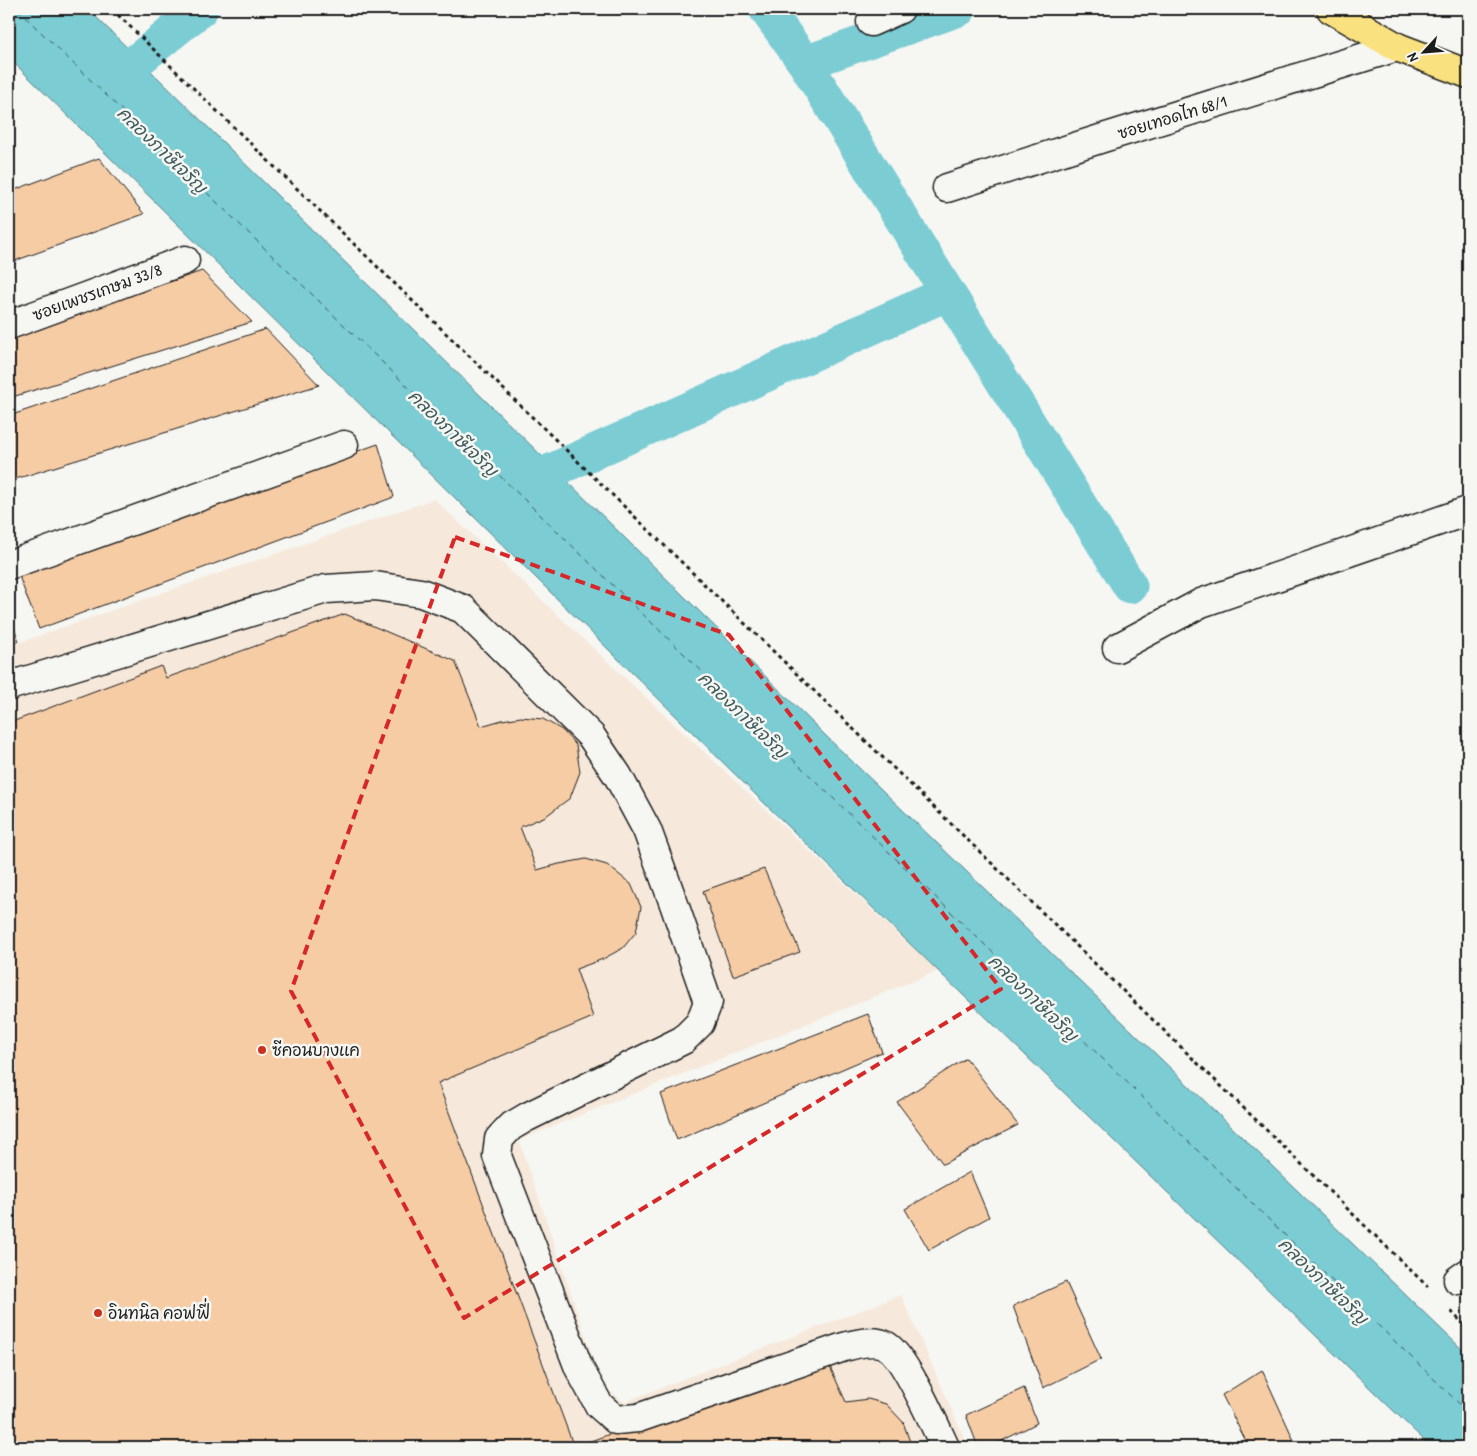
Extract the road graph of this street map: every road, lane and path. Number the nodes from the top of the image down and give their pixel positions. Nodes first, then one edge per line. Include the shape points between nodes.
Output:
1 (112, 9) edge
2 (900, 9) edge
3 (1331, 9) edge
4 (871, 22) dead end
5 (1398, 47) junction
6 (1468, 74) edge
7 (947, 188) dead end
8 (185, 260) dead end
9 (9, 325) edge
10 (344, 445) dead end
11 (1468, 511) edge
12 (9, 565) edge
13 (1117, 648) dead end
14 (9, 686) edge
15 (1432, 1291) dead end
16 (1450, 1310) dead end
17 (1468, 1329) edge
18 (945, 1447) edge

1 - 15 path
2 - 4 street
3 - 5 main road
5 - 6 main road
5 - 7 street, ซอยเทอดไท 68/1
8 - 9 street, ซอยเพชรเกษม 33/8
10 - 12 street
11 - 13 street via 1201,603
14 - 18 street via 326,588 375,586 421,593 463,609 591,736 618,776 647,830 708,1002 700,1023 683,1040 527,1116 499,1139 497,1156 578,1368 599,1405 616,1420 638,1418 867,1342 885,1345 900,1359
16 - 17 path

